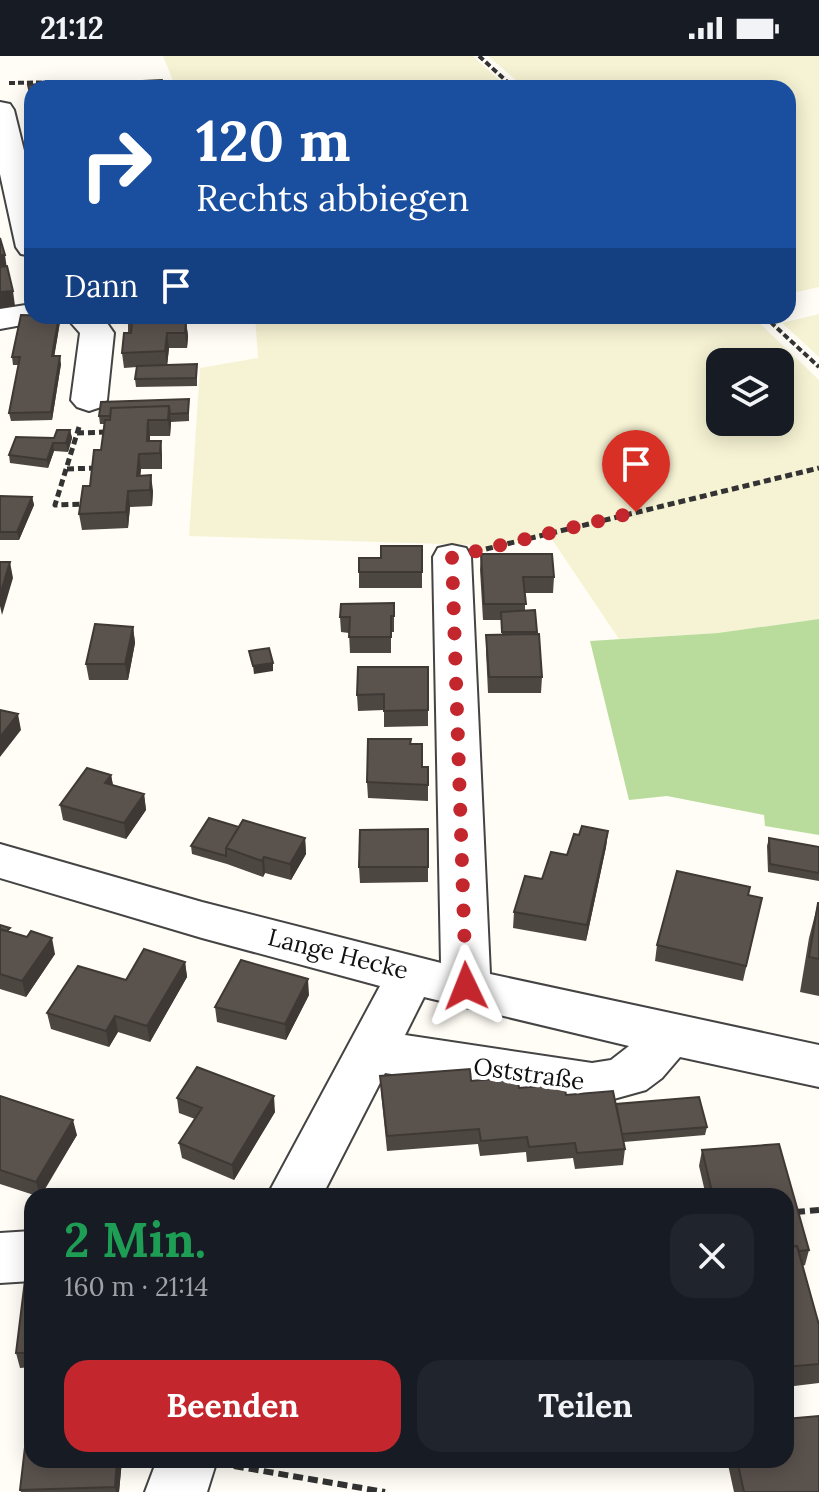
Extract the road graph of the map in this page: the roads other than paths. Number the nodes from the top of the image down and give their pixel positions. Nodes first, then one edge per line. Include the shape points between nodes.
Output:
1 (0, 110) edge
2 (24, 213) edge
3 (24, 315) edge
4 (0, 319) edge
5 (92, 324) edge
6 (89, 400) road end
7 (452, 557) road end
8 (0, 861) edge
9 (412, 973) junction
10 (466, 986) junction
11 (668, 1035) junction
12 (370, 1050) junction
13 (819, 1066) edge
14 (298, 1188) edge
15 (24, 1256) edge
16 (0, 1258) edge

1 - 2 street
3 - 4 street
5 - 6 street via 97,333
7 - 10 street
8 - 9 street, Lange Hecke
9 - 10 street, Lange Hecke
9 - 12 street
10 - 11 street, Lange Hecke
11 - 12 street, Oststraße via 636,1074 592,1084
11 - 13 street, Lange Hecke
12 - 14 street
15 - 16 street

